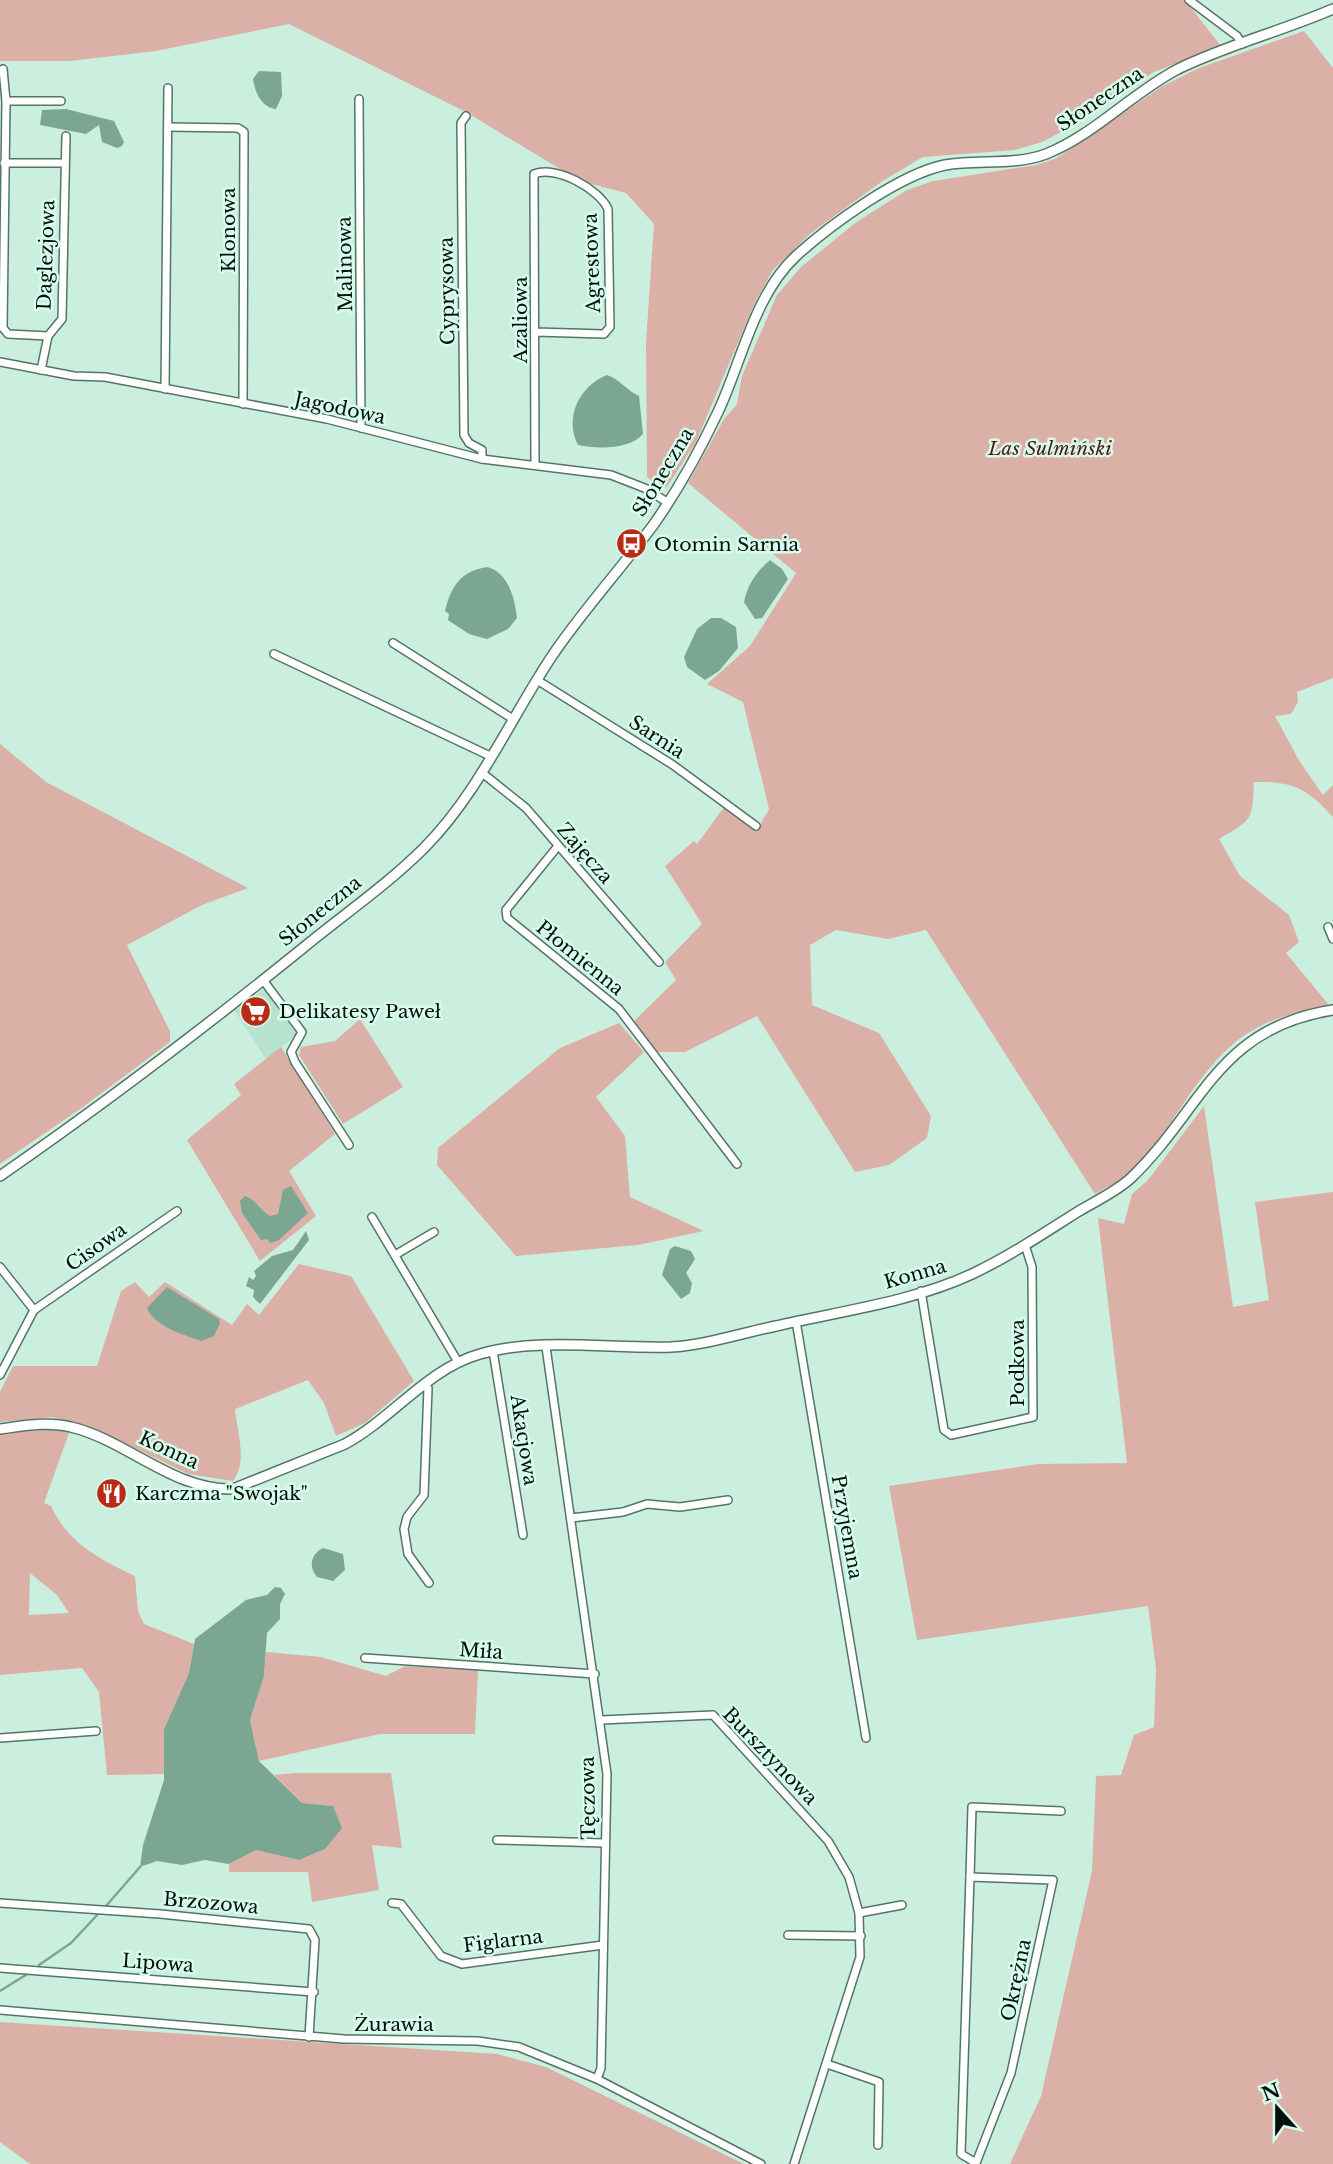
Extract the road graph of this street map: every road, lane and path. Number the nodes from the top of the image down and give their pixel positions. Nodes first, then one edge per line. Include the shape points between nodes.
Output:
1 (1189, 0) edge
2 (1333, 9) edge
3 (1242, 44) junction
4 (3, 69) dead end
5 (168, 88) dead end
6 (359, 99) dead end
7 (6, 101) junction
8 (61, 101) dead end
9 (467, 116) dead end
10 (168, 127) junction
11 (66, 136) dead end
12 (4, 163) junction
13 (64, 163) junction
14 (534, 174) joint
15 (536, 332) junction
16 (48, 336) junction
17 (0, 362) edge
18 (41, 370) junction
19 (165, 389) junction
20 (243, 404) junction
21 (361, 428) junction
22 (482, 459) junction
23 (534, 465) junction
24 (668, 503) junction
25 (393, 643) dead end
26 (274, 654) dead end
27 (537, 680) junction
28 (513, 719) junction
29 (490, 756) junction
30 (481, 772) junction
31 (756, 826) dead end
32 (558, 846) junction
33 (1328, 927) dead end
34 (1333, 939) edge
35 (659, 962) dead end
36 (263, 980) junction
37 (1333, 1010) edge
38 (349, 1145) dead end
39 (737, 1164) dead end
40 (0, 1176) edge
41 (177, 1211) dead end
42 (372, 1217) dead end
43 (434, 1232) dead end
44 (1025, 1245) junction
45 (395, 1255) junction
46 (0, 1267) edge
47 (921, 1291) junction
48 (34, 1310) junction
49 (796, 1321) junction
50 (546, 1347) junction
51 (493, 1351) junction
52 (458, 1362) junction
53 (0, 1375) edge
54 (424, 1384) junction
55 (0, 1429) edge
56 (728, 1500) dead end
57 (572, 1518) junction
58 (523, 1535) dead end
59 (429, 1584) dead end
60 (365, 1658) dead end
61 (595, 1674) junction
62 (601, 1720) junction
63 (96, 1731) dead end
64 (0, 1738) edge
65 (866, 1738) dead end
66 (1061, 1811) dead end
67 (497, 1840) dead end
68 (605, 1843) junction
69 (970, 1877) junction
70 (0, 1903) edge
71 (392, 1903) dead end
72 (902, 1905) dead end
73 (859, 1913) junction
74 (788, 1935) dead end
75 (861, 1937) junction
76 (603, 1945) junction
77 (0, 1968) edge
78 (314, 1992) junction
79 (0, 2010) edge
80 (309, 2037) junction
81 (827, 2064) junction
82 (597, 2079) junction
83 (878, 2145) dead end
84 (761, 2164) edge
85 (794, 2164) edge
86 (976, 2164) edge

1 - 3 street
2 - 3 street, Słoneczna
3 - 24 street, Słoneczna via 1177,70 1052,151 1026,159 947,165 897,183 816,240 774,283 718,412
4 - 7 street
5 - 10 street
6 - 21 street, Malinowa
7 - 8 street
7 - 12 street
9 - 22 street, Cyprysowa via 461,123 464,435 482,450
10 - 19 street
10 - 20 street, Klonowa via 238,128 244,132
11 - 13 street, Daglezjowa
12 - 13 street
12 - 16 street via 3,328 8,334
13 - 16 street, Daglezjowa via 62,318
14 - 15 street, Azaliowa
14 - 15 street, Agrestowa via 543,170 573,180 604,199 608,209 610,327 604,334
15 - 23 street, Azaliowa
16 - 18 street, Daglezjowa
17 - 18 street, Jagodowa
18 - 19 street, Jagodowa
19 - 20 street, Jagodowa
20 - 21 street, Jagodowa
21 - 22 street, Jagodowa
22 - 23 street, Jagodowa
23 - 24 street, Jagodowa via 611,475
24 - 27 street, Słoneczna
25 - 28 street
26 - 29 street
27 - 28 street, Słoneczna
27 - 31 street, Sarnia via 673,765
28 - 29 street, Słoneczna
29 - 30 street, Słoneczna
30 - 32 street, Zajęcza via 526,808
30 - 36 street, Słoneczna via 424,848
32 - 35 street, Zajęcza
32 - 39 street, Płomienna via 506,910 507,918 619,1009
33 - 34 street
36 - 38 street via 302,1032 291,1052 295,1062
36 - 40 street, Słoneczna via 116,1096
37 - 44 street, Konna via 1280,1025 1250,1042 1207,1082 1128,1181
41 - 48 street, Cisowa
42 - 45 street
43 - 45 street
44 - 47 street, Konna via 971,1275
44 - 47 street, Podkowa via 1032,1267 1032,1416 951,1435 944,1430
45 - 52 street
46 - 48 street
47 - 49 street, Konna
48 - 53 street, Cisowa
49 - 50 street, Konna via 683,1346
49 - 65 street, Przyjemna
50 - 51 street, Konna
50 - 57 street, Tęczowa
51 - 52 street, Konna
51 - 58 street, Akacjowa
52 - 54 street, Konna
54 - 55 street, Konna via 345,1444 233,1489 182,1478 99,1436 70,1427 49,1424
54 - 59 street via 428,1388 424,1495 404,1529 408,1554
56 - 57 street via 680,1507 648,1504
57 - 61 street, Tęczowa
60 - 61 street, Miła
61 - 62 street, Tęczowa
62 - 68 street, Tęczowa via 607,1774
62 - 73 street, Bursztynowa via 713,1715 828,1841 849,1877
63 - 64 street
66 - 69 street, Okrężna via 972,1807
67 - 68 street
68 - 76 street, Tęczowa
69 - 86 street, Okrężna via 961,2154
69 - 86 street, Okrężna via 1053,1880 1011,2073
70 - 78 street, Brzozowa via 309,1929 315,1940
71 - 76 street, Figlarna via 401,1905 444,1958 462,1964
72 - 73 street
73 - 75 street, Bursztynowa
74 - 75 street
75 - 81 street, Bursztynowa via 860,1957
76 - 82 street, Tęczowa via 601,2068
77 - 78 street, Lipowa
78 - 80 street, Brzozowa
79 - 80 street, Żurawia
80 - 82 street, Żurawia via 497,2042 533,2051
81 - 83 street via 880,2082
81 - 85 street, Bursztynowa
82 - 84 street, Żurawia

